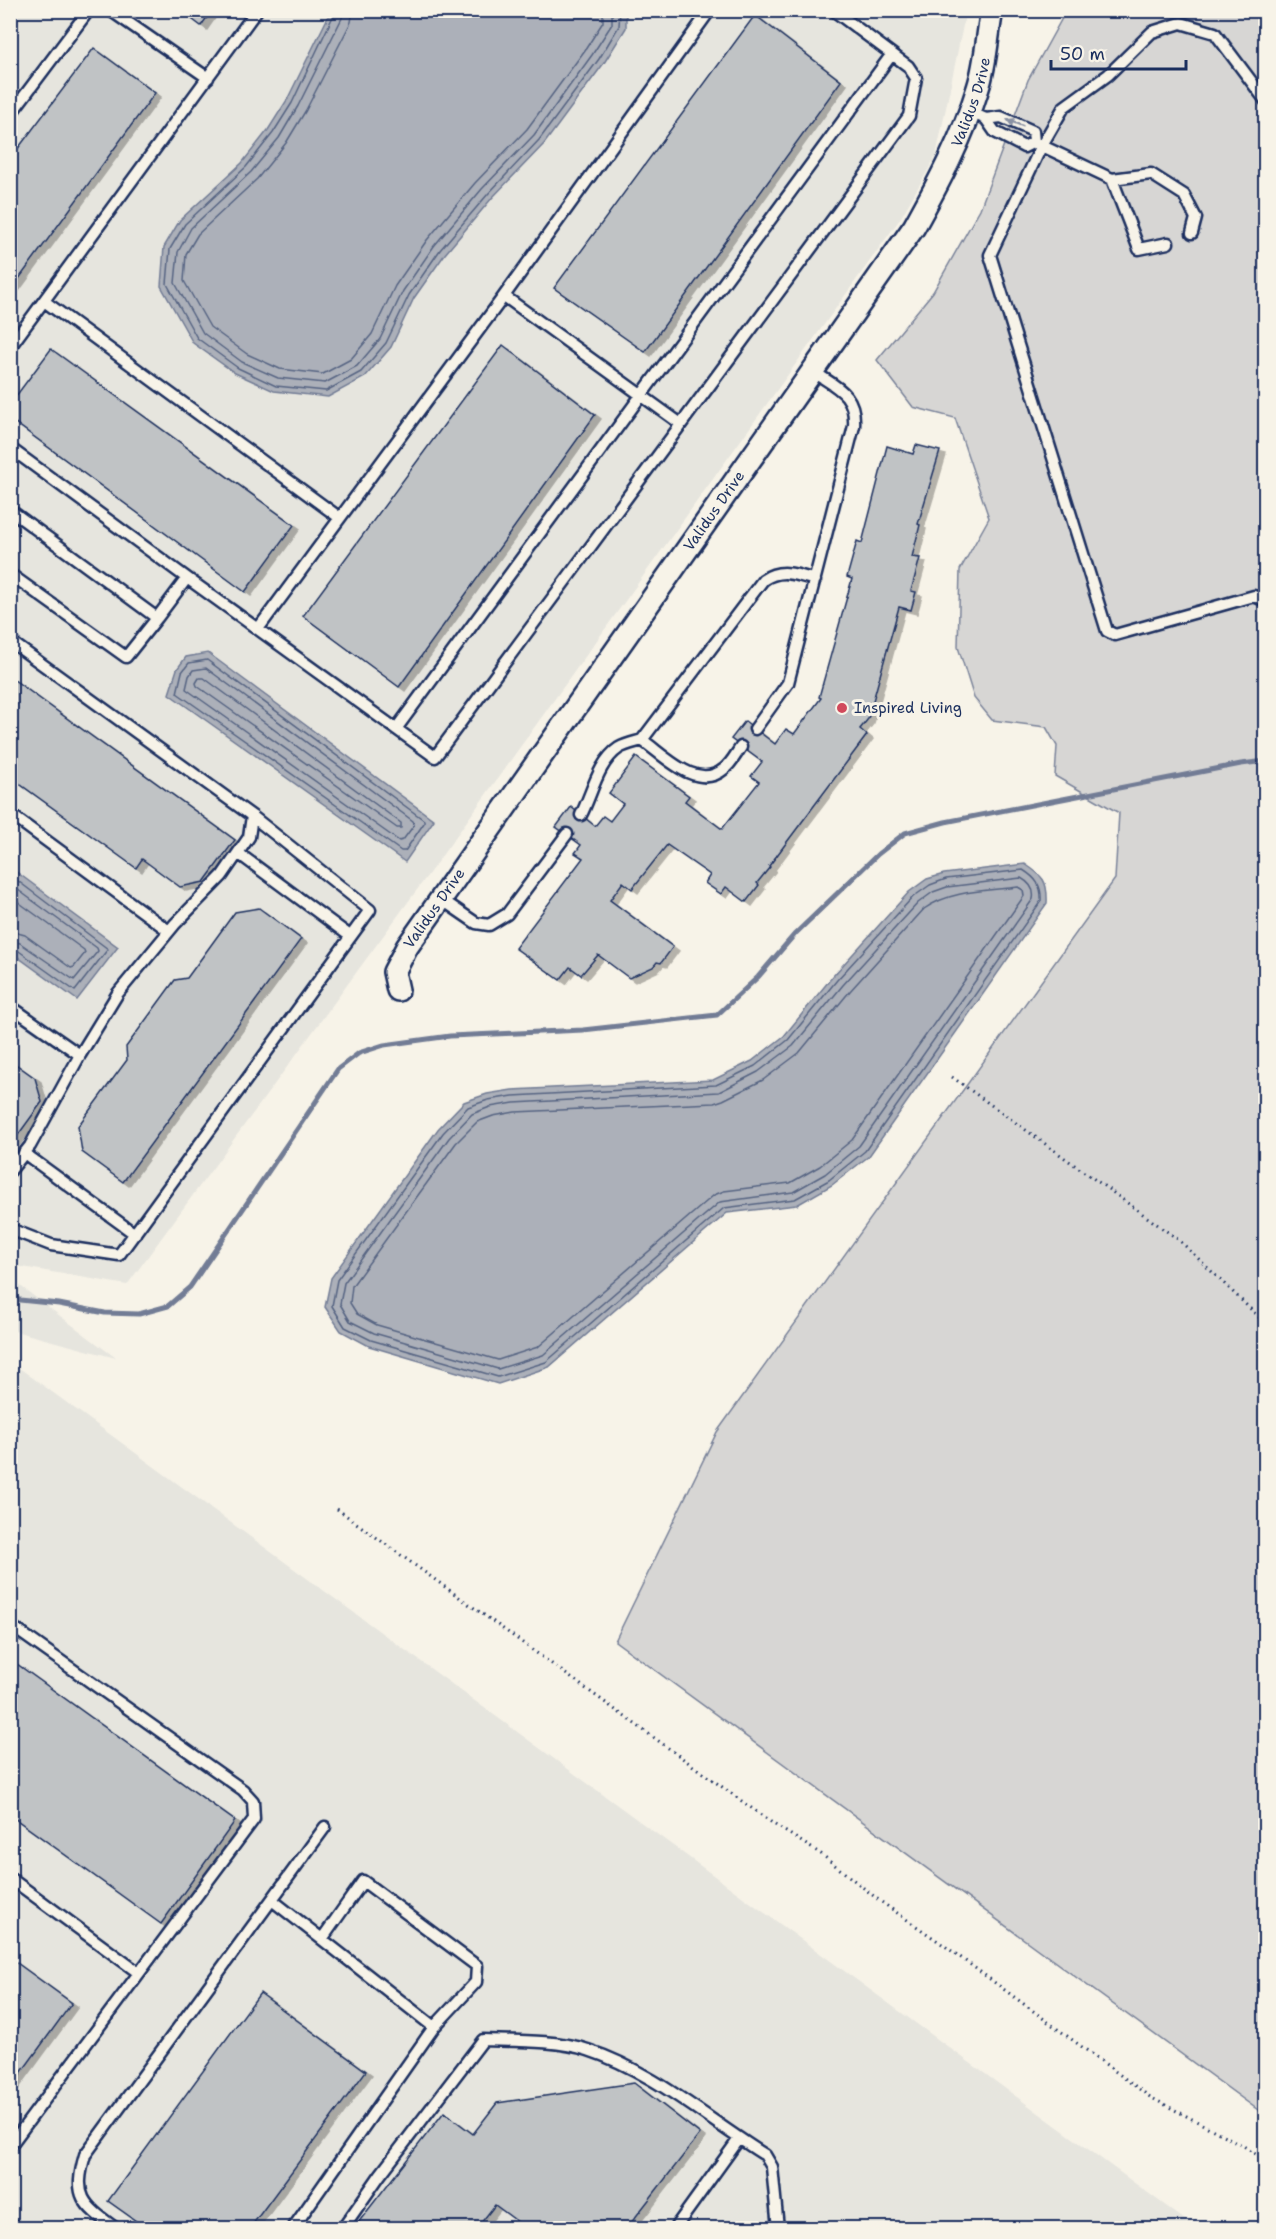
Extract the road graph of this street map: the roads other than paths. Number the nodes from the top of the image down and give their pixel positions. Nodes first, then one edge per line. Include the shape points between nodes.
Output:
1 (89, 10) edge
2 (110, 10) edge
3 (257, 10) edge
4 (710, 10) edge
5 (833, 10) edge
6 (992, 10) edge
7 (892, 54) junction
8 (208, 78) junction
9 (1266, 101) edge
10 (10, 115) edge
11 (978, 116) junction
12 (1038, 144) junction
13 (1112, 179) junction
14 (1192, 233) dead end
15 (1168, 243) dead end
16 (504, 296) junction
17 (44, 301) junction
18 (10, 347) edge
19 (814, 372) junction
20 (641, 395) junction
21 (681, 424) junction
22 (10, 448) edge
23 (10, 510) edge
24 (340, 518) junction
25 (10, 574) edge
26 (187, 578) junction
27 (814, 580) junction
28 (1266, 601) edge
29 (156, 618) junction
30 (258, 629) junction
31 (10, 641) edge
32 (396, 729) junction
33 (755, 729) dead end
34 (642, 740) junction
35 (741, 747) dead end
36 (10, 814) edge
37 (581, 815) dead end
38 (252, 816) junction
39 (567, 834) dead end
40 (238, 853) junction
41 (441, 898) junction
42 (169, 931) junction
43 (350, 936) junction
44 (398, 990) dead end
45 (10, 1006) edge
46 (80, 1055) junction
47 (24, 1154) junction
48 (10, 1170) edge
49 (10, 1228) edge
50 (135, 1234) junction
51 (10, 1625) edge
52 (325, 1827) dead end
53 (10, 1878) edge
54 (272, 1900) junction
55 (322, 1939) junction
56 (139, 1973) junction
57 (434, 2027) junction
58 (739, 2139) junction
59 (10, 2146) edge
60 (10, 2223) edge
61 (18, 2229) edge
62 (115, 2229) edge
63 (293, 2229) edge
64 (343, 2229) edge
65 (675, 2229) edge
66 (778, 2229) edge

1 - 10 lane
2 - 8 lane
3 - 8 lane
4 - 16 lane
5 - 7 lane
6 - 11 street, Validus Drive
7 - 20 lane
7 - 21 lane via 916,78 909,116
8 - 17 lane
9 - 12 lane via 1215,33 1181,23 1152,32 1108,75 1064,107
11 - 12 lane via 995,132 1024,147
12 -> 11 lane via 1033,131 1000,117
11 - 19 street, Validus Drive via 915,227
12 - 13 lane
12 - 28 lane via 990,255 1107,631 1115,635 1254,596
13 - 14 lane via 1151,174 1184,195 1196,218
13 - 15 lane via 1139,249
16 - 20 lane
16 - 24 lane
17 - 18 lane
17 - 24 lane
19 - 27 lane via 852,402 855,414
19 - 41 street, Validus Drive
20 - 21 lane
20 - 32 lane
21 - 32 lane via 435,757
22 - 26 lane
23 - 29 lane
24 - 30 lane
25 - 29 lane via 126,657
26 - 29 lane
26 - 30 lane
27 - 33 lane via 788,683
27 - 34 lane via 786,572 763,580
30 - 32 lane
31 - 38 lane
34 - 35 lane via 699,777 724,770
34 - 37 lane via 620,748 606,763
36 - 42 lane
38 - 40 lane via 249,837
38 - 43 lane via 370,910
39 - 41 lane via 507,914 489,925 476,923
40 - 42 lane via 222,876
40 - 43 lane
41 - 44 street, Validus Drive via 394,972
42 - 46 lane via 118,993
43 - 50 lane
45 - 46 lane
46 - 47 lane
47 - 48 lane
47 - 50 lane
49 - 50 lane via 51,1245 119,1256
51 - 56 lane via 243,1790 253,1801 254,1819
52 - 54 lane
53 - 56 lane
54 - 55 lane
54 - 62 lane via 85,2155 79,2176 81,2198
55 - 57 lane
55 - 57 lane via 363,1881 477,1966 476,1982
56 - 59 lane
57 - 63 lane
58 - 64 lane via 638,2070 586,2049 483,2040
58 - 65 lane
58 - 66 lane via 765,2155 772,2167
60 - 61 lane

